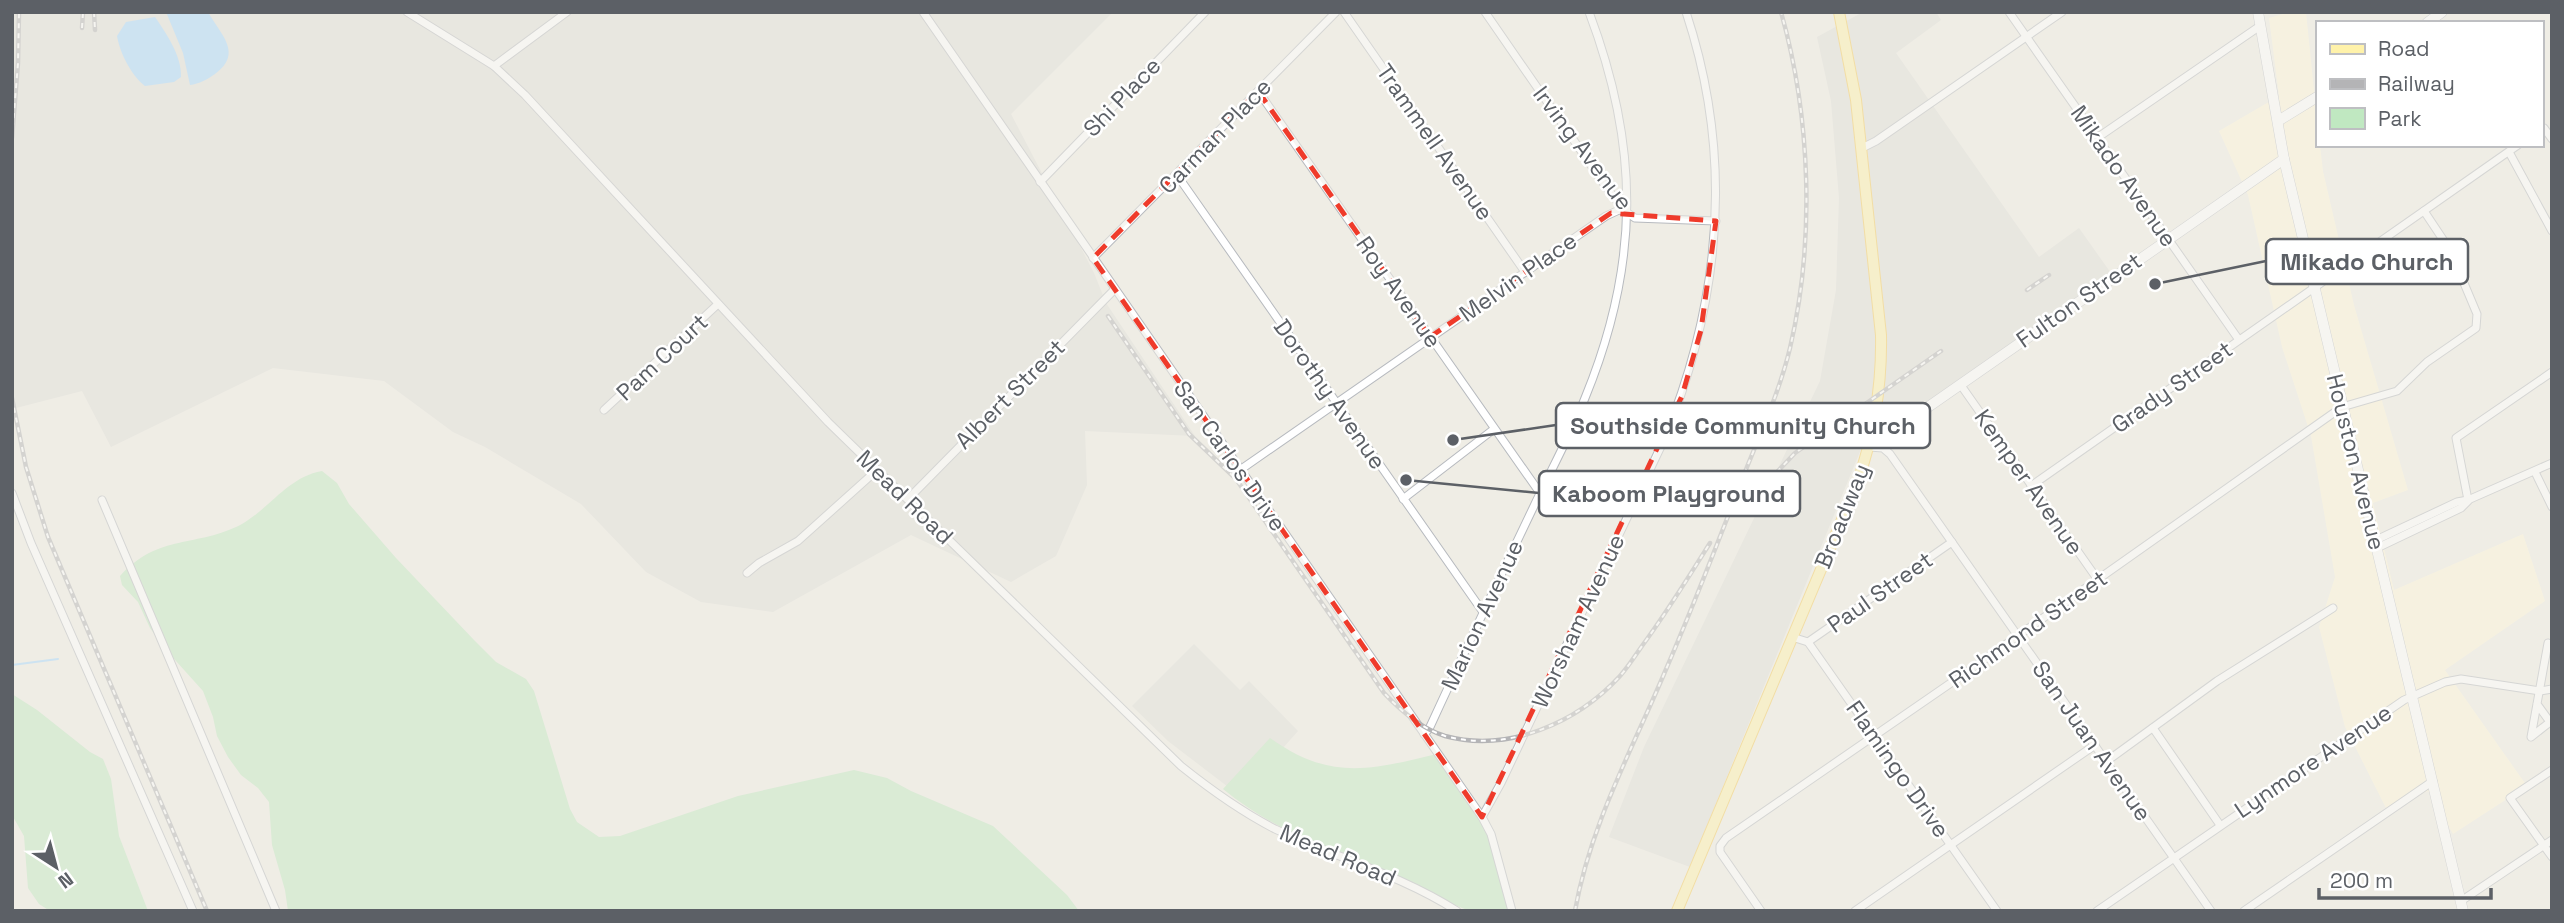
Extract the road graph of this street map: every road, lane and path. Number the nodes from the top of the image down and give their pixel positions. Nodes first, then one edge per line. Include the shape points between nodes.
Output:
1 (407, 12) edge
2 (567, 12) edge
3 (923, 12) edge
4 (1205, 12) edge
5 (1336, 12) edge
6 (1344, 12) edge
7 (1485, 12) edge
8 (1589, 12) edge
9 (1686, 12) edge
10 (2009, 12) edge
11 (2062, 12) edge
12 (2258, 12) edge
13 (1842, 13) edge
14 (2260, 26) junction
15 (2027, 37) junction
16 (494, 66) junction
17 (1258, 91) junction
18 (2316, 98) edge
19 (2278, 121) junction
20 (2097, 138) junction
21 (2515, 147) edge
22 (1862, 148) junction
23 (2509, 152) junction
24 (2284, 159) junction
25 (1177, 175) junction
26 (1040, 182) junction
27 (2424, 211) junction
28 (1626, 212) junction
29 (1716, 221) junction
30 (2552, 231) edge
31 (2167, 238) junction
32 (1093, 258) junction
33 (1525, 272) junction
34 (2313, 288) junction
35 (1114, 290) junction
36 (719, 304) junction
37 (1430, 337) junction
38 (2239, 340) junction
39 (2552, 372) edge
40 (1960, 384) junction
41 (1336, 404) junction
42 (2342, 407) junction
43 (604, 410) dead end
44 (1494, 429) junction
45 (1874, 429) junction
46 (1869, 447) junction
47 (2552, 463) edge
48 (877, 470) junction
49 (1240, 470) junction
50 (2535, 472) junction
51 (2031, 486) junction
52 (1540, 493) junction
53 (12, 494) edge
54 (908, 499) junction
55 (1403, 499) junction
56 (102, 500) dead end
57 (2468, 500) junction
58 (2552, 507) edge
59 (1952, 542) junction
60 (2377, 544) junction
61 (747, 573) dead end
62 (2098, 580) junction
63 (2333, 608) dead end
64 (1483, 612) junction
65 (2018, 636) junction
66 (1792, 637) junction
67 (1808, 642) junction
68 (2552, 649) edge
69 (2552, 689) edge
70 (2540, 691) junction
71 (2413, 697) junction
72 (2537, 704) dead end
73 (2153, 728) junction
74 (1424, 734) junction
75 (1874, 736) junction
76 (2095, 745) junction
77 (2107, 761) junction
78 (2552, 770) edge
79 (2433, 781) junction
80 (1482, 817) junction
81 (2220, 825) junction
82 (1711, 829) junction
83 (1726, 838) junction
84 (2552, 840) edge
85 (1951, 845) junction
86 (2543, 845) junction
87 (2173, 857) junction
88 (2552, 858) edge
89 (2462, 906) edge
90 (193, 911) edge
91 (276, 911) edge
92 (1457, 911) edge
93 (1511, 911) edge
94 (1677, 911) edge
95 (1761, 911) edge
96 (1855, 911) edge
97 (1997, 911) edge
98 (2097, 911) edge
99 (2211, 911) edge
100 (2244, 911) edge

1 - 16 street, Mead Road
2 - 16 street
3 - 26 street, San Carlos Drive
4 - 26 street, Shi Place
5 - 17 street, Carman Place
6 - 33 street, Trammell Avenue
7 - 28 street, Irving Avenue
8 - 28 street, Marion Avenue via 1608,65 1624,136
9 - 29 street, Worsham Avenue via 1709,107
10 - 15 street, Mikado Avenue
11 - 15 street
12 - 14 street, Houston Avenue
13 - 22 main road, Broadway
14 - 19 street, Houston Avenue
14 - 20 street
15 - 20 street, Mikado Avenue
15 - 22 street
16 - 36 street, Mead Road
17 - 25 street, Carman Place
17 - 37 street, Roy Avenue
18 - 19 street
19 - 24 street, Houston Avenue
20 - 31 street, Mikado Avenue
21 - 23 street, Grady Street
22 - 45 main road, Broadway via 1881,335
23 - 27 street, Grady Street
23 - 30 street
24 - 31 street, Fulton Street
24 - 34 street, Houston Avenue
25 - 32 street, Carman Place
25 - 41 street, Dorothy Avenue
26 - 32 street, San Carlos Drive
27 - 34 street, Grady Street
27 - 42 street, Richmond Street via 2450,250 2478,325 2427,362 2400,389
28 - 29 street, Irving Avenue via 1635,218
28 - 33 street, Melvin Place via 1606,216
28 - 52 street, Marion Avenue via 1621,278 1604,345 1586,397
29 - 80 street, Worsham Avenue via 1701,330 1682,396
31 - 38 street, Mikado Avenue
31 - 40 street, Fulton Street
32 - 35 street, San Carlos Drive
33 - 37 street, Melvin Place
34 - 38 street, Grady Street
34 - 42 street, Houston Avenue
35 - 49 street, San Carlos Drive
35 - 54 street, Albert Street
36 - 43 street, Pam Court
36 - 48 street, Mead Road
37 - 41 street, Melvin Place
37 - 44 street, Roy Avenue
38 - 51 street, Grady Street
39 - 57 street via 2456,438
40 - 45 street, Fulton Street via 1891,432
40 - 51 street, Kemper Avenue
41 - 49 street, Melvin Place
41 - 55 street, Dorothy Avenue
42 - 60 street, Houston Avenue
42 - 62 street, Richmond Street
44 - 52 street, Roy Avenue
44 - 55 street
45 - 46 main road, Broadway
46 - 59 street, San Juan Avenue via 1886,450
46 - 66 main road, Broadway
47 - 50 street
48 - 54 street, Mead Road
48 - 61 street via 798,541
49 - 74 street, San Carlos Drive
50 - 57 street
50 - 58 street
51 - 62 street, Kemper Avenue
52 - 64 street, Marion Avenue
53 - 90 street
54 - 92 street, Mead Road via 1167,754 1205,785 1273,828 1421,890
55 - 64 street, Dorothy Avenue
56 - 91 street
57 - 60 street
59 - 65 street, San Juan Avenue
59 - 67 street, Paul Street
60 - 71 street, Houston Avenue
62 - 65 street, Richmond Street
63 - 73 street via 2241,665
64 - 74 street, Marion Avenue
65 - 75 street, Richmond Street
65 - 76 street, San Juan Avenue
66 - 67 street
66 - 82 main road, Broadway
67 - 75 street, Flamingo Drive
68 - 70 street via 2548,643
69 - 70 street, Lynmore Avenue
70 - 71 street, Lynmore Avenue via 2461,679
70 - 72 street
71 - 79 street, Houston Avenue
71 - 81 street, Lynmore Avenue via 2394,705
73 - 77 street
73 - 81 street
74 - 80 street, San Carlos Drive
75 - 83 street, Richmond Street
75 - 85 street, Flamingo Drive
76 - 77 street, San Juan Avenue
76 - 85 street
77 - 87 street, San Juan Avenue
78 - 86 street via 2510,798
79 - 89 street, Houston Avenue
79 - 100 street
80 - 93 street, San Carlos Drive via 1491,834
81 - 87 street, Lynmore Avenue
82 - 83 street
82 - 94 main road, Broadway
83 - 95 street via 1720,852
84 - 86 street
85 - 96 street
85 - 97 street, Flamingo Drive
86 - 88 street
86 - 89 street
87 - 98 street, Lynmore Avenue
87 - 99 street, San Juan Avenue

